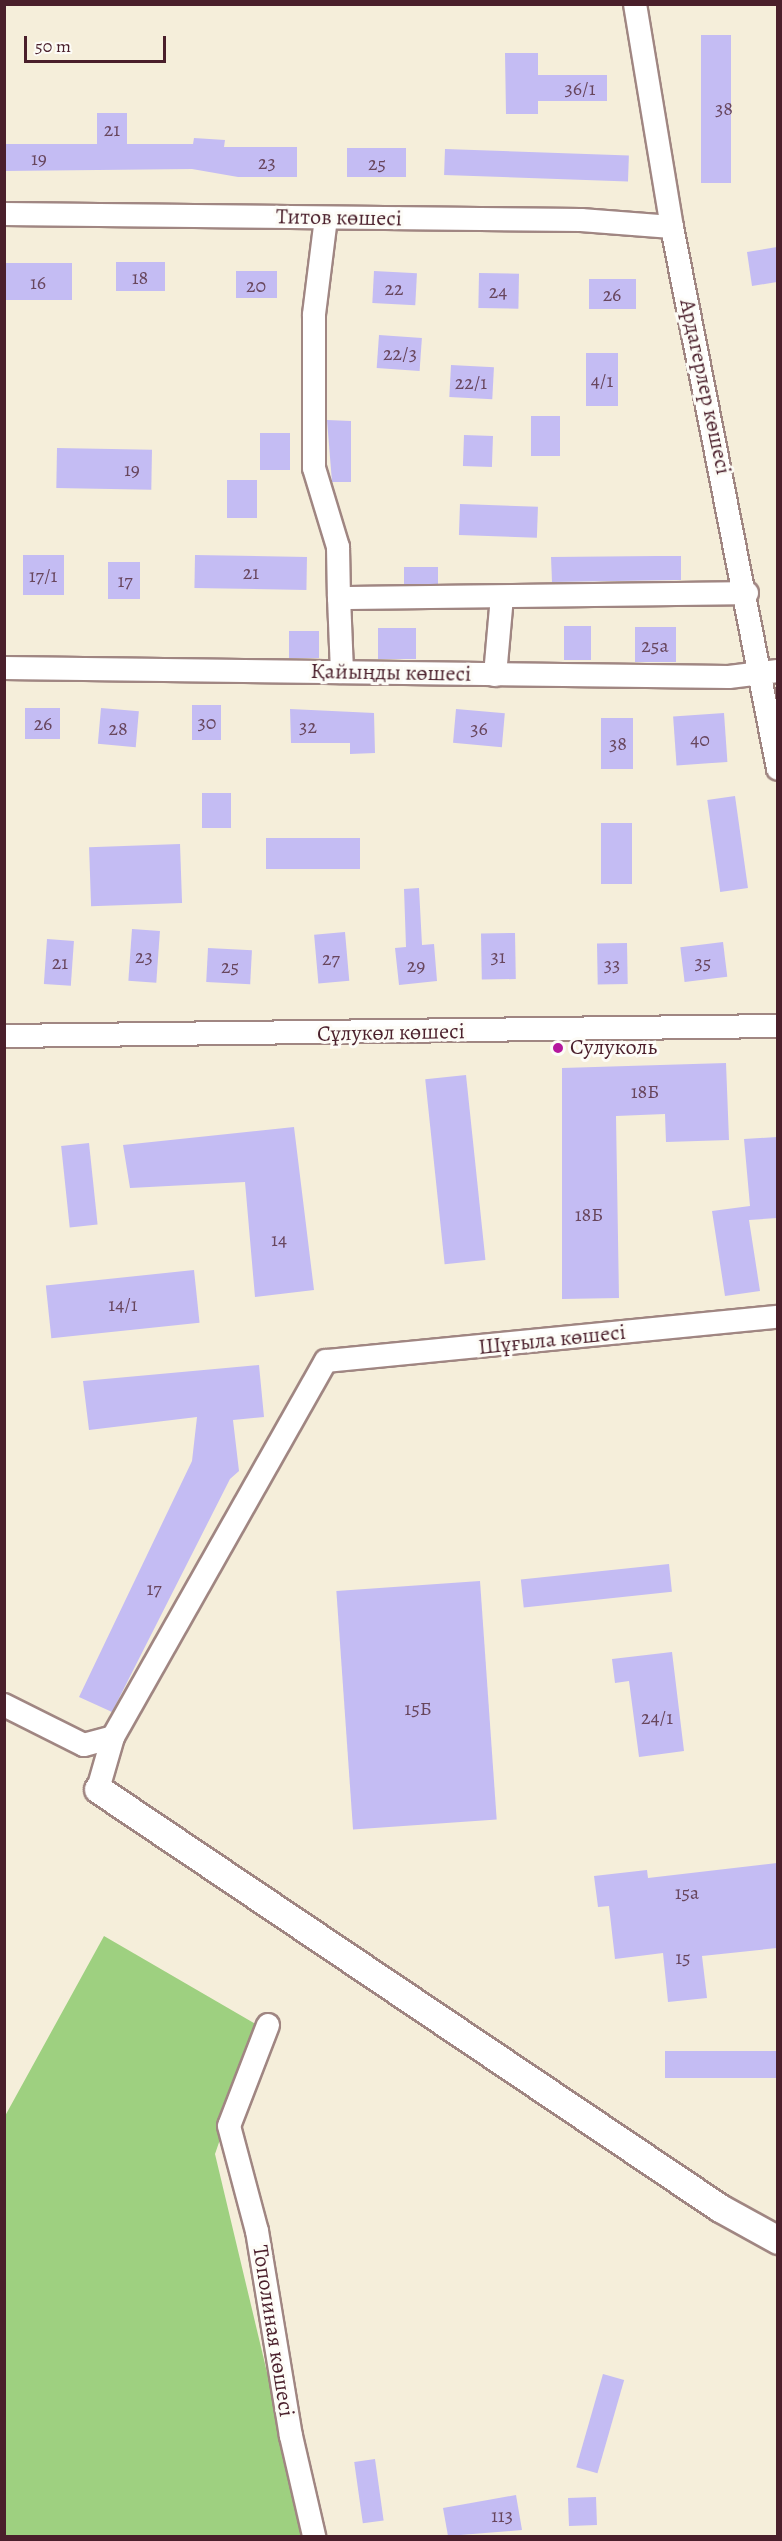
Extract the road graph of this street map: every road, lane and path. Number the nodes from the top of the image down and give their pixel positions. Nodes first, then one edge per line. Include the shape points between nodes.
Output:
1 (635, 4) edge
2 (4, 214) edge
3 (326, 218) junction
4 (672, 227) junction
5 (747, 593) junction
6 (502, 597) junction
7 (339, 598) junction
8 (4, 668) edge
9 (342, 672) junction
10 (769, 673) edge
11 (495, 675) junction
12 (777, 769) edge
13 (777, 1026) edge
14 (4, 1036) edge
15 (777, 1317) edge
16 (4, 1705) edge
17 (113, 1737) junction
18 (98, 1789) joint
19 (268, 2025) dead end
20 (777, 2240) edge
21 (314, 2536) edge

1 - 4 street, Ардагерлер көшесі
2 - 3 street, Титов көшесі
3 - 4 street, Титов көшесі via 581,220
3 - 7 street via 314,315 314,468 338,547
4 - 5 street, Ардагерлер көшесі
5 - 6 street
5 - 10 street, Ардагерлер көшесі
6 - 7 street
6 - 11 street
7 - 9 street
8 - 9 street, Қайыңды көшесі
9 - 11 street, Қайыңды көшесі
10 - 11 street, Қайыңды көшесі
10 - 12 street, Ардагерлер көшесі
13 - 14 street, Сұлукөл көшесі
15 - 17 street, Шұғыла көшесі via 326,1361
16 - 17 street via 84,1745
17 - 18 street
18 - 20 street via 720,2208
19 - 21 street, Тополиная көшесі via 229,2127 257,2231 291,2436

